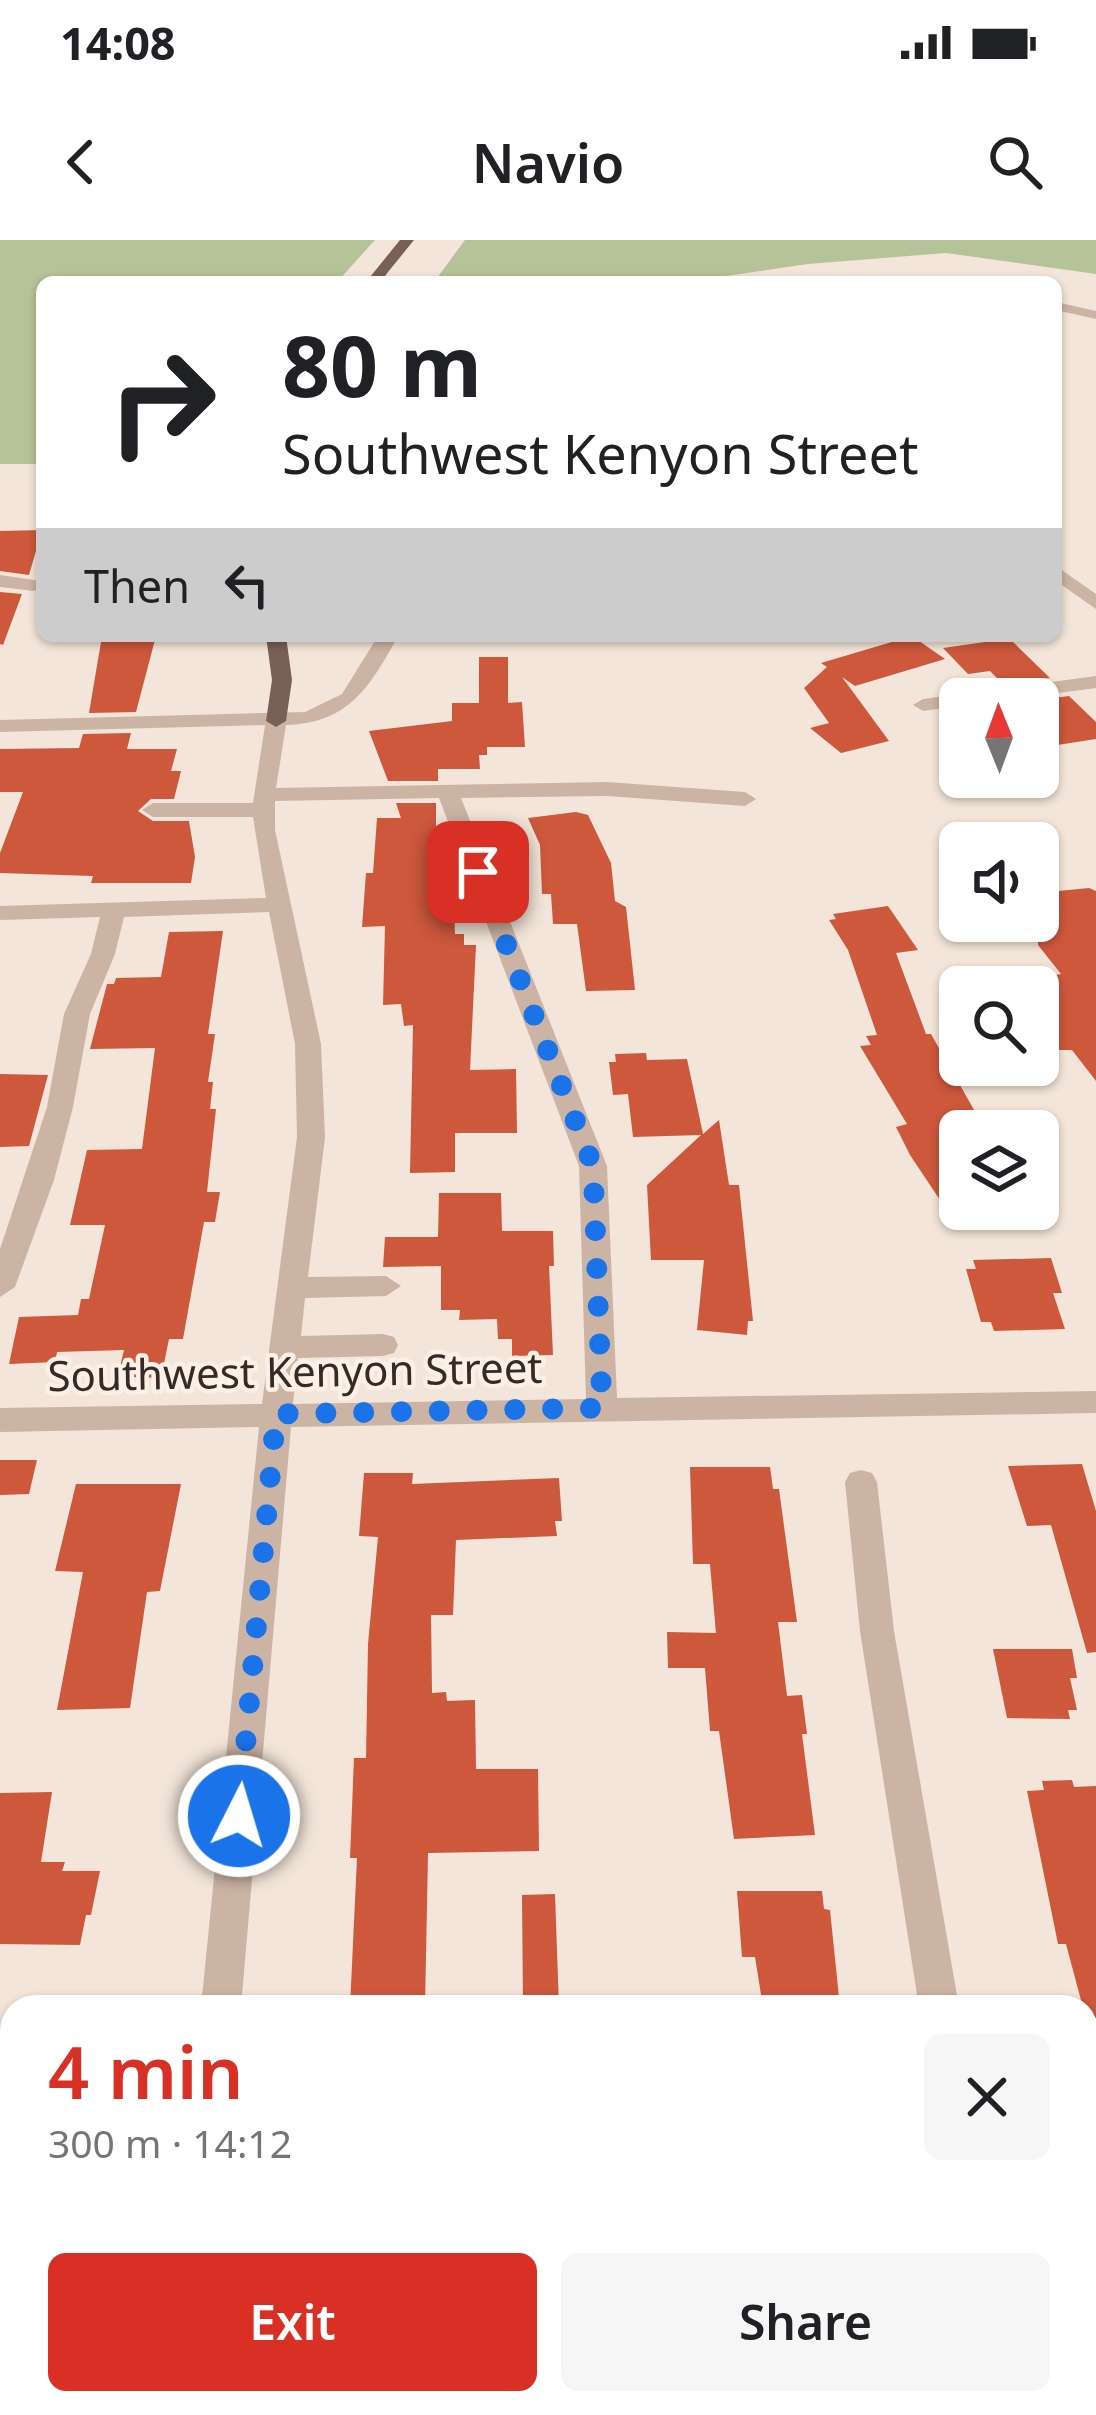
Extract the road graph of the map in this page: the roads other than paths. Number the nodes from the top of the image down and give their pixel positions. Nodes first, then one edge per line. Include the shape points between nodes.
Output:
1 (407, 240) edge
2 (379, 276) edge
3 (1062, 307) edge
4 (1096, 315) edge
5 (1062, 577) edge
6 (0, 581) edge
7 (34, 584) dead end
8 (1096, 603) edge
9 (277, 642) edge
10 (385, 642) edge
11 (1096, 682) edge
12 (1059, 687) edge
13 (22, 701) dead end
14 (939, 702) edge
15 (923, 704) dead end
16 (276, 721) junction
17 (7, 726) edge
18 (448, 793) junction
19 (745, 799) dead end
20 (263, 802) junction
21 (153, 810) dead end
22 (280, 905) junction
23 (115, 910) junction
24 (0, 913) edge
25 (386, 1286) dead end
26 (0, 1287) edge
27 (292, 1288) junction
28 (383, 1345) dead end
29 (284, 1347) junction
30 (1096, 1402) edge
31 (602, 1408) junction
32 (276, 1414) junction
33 (0, 1420) edge
34 (860, 1482) dead end
35 (222, 1995) edge
36 (937, 1995) edge

1 - 2 main road
3 - 4 street
5 - 8 street
6 - 7 street
9 - 16 main road
10 - 16 street via 339,710
11 - 12 street
13 - 17 street
14 - 15 street
16 - 17 street
16 - 20 street
18 - 19 street via 607,789
18 - 20 street
18 - 31 street via 593,1166
20 - 21 street
20 - 22 street
22 - 23 street
22 - 27 street via 308,1044 310,1114
23 - 24 street
23 - 26 street via 77,1014 40,1180
25 - 27 street
27 - 29 street
28 - 29 street
29 - 32 street
30 - 31 street, Southwest Kenyon Street
31 - 32 street, Southwest Kenyon Street
32 - 33 street, Southwest Kenyon Street
32 - 35 street
34 - 36 street

